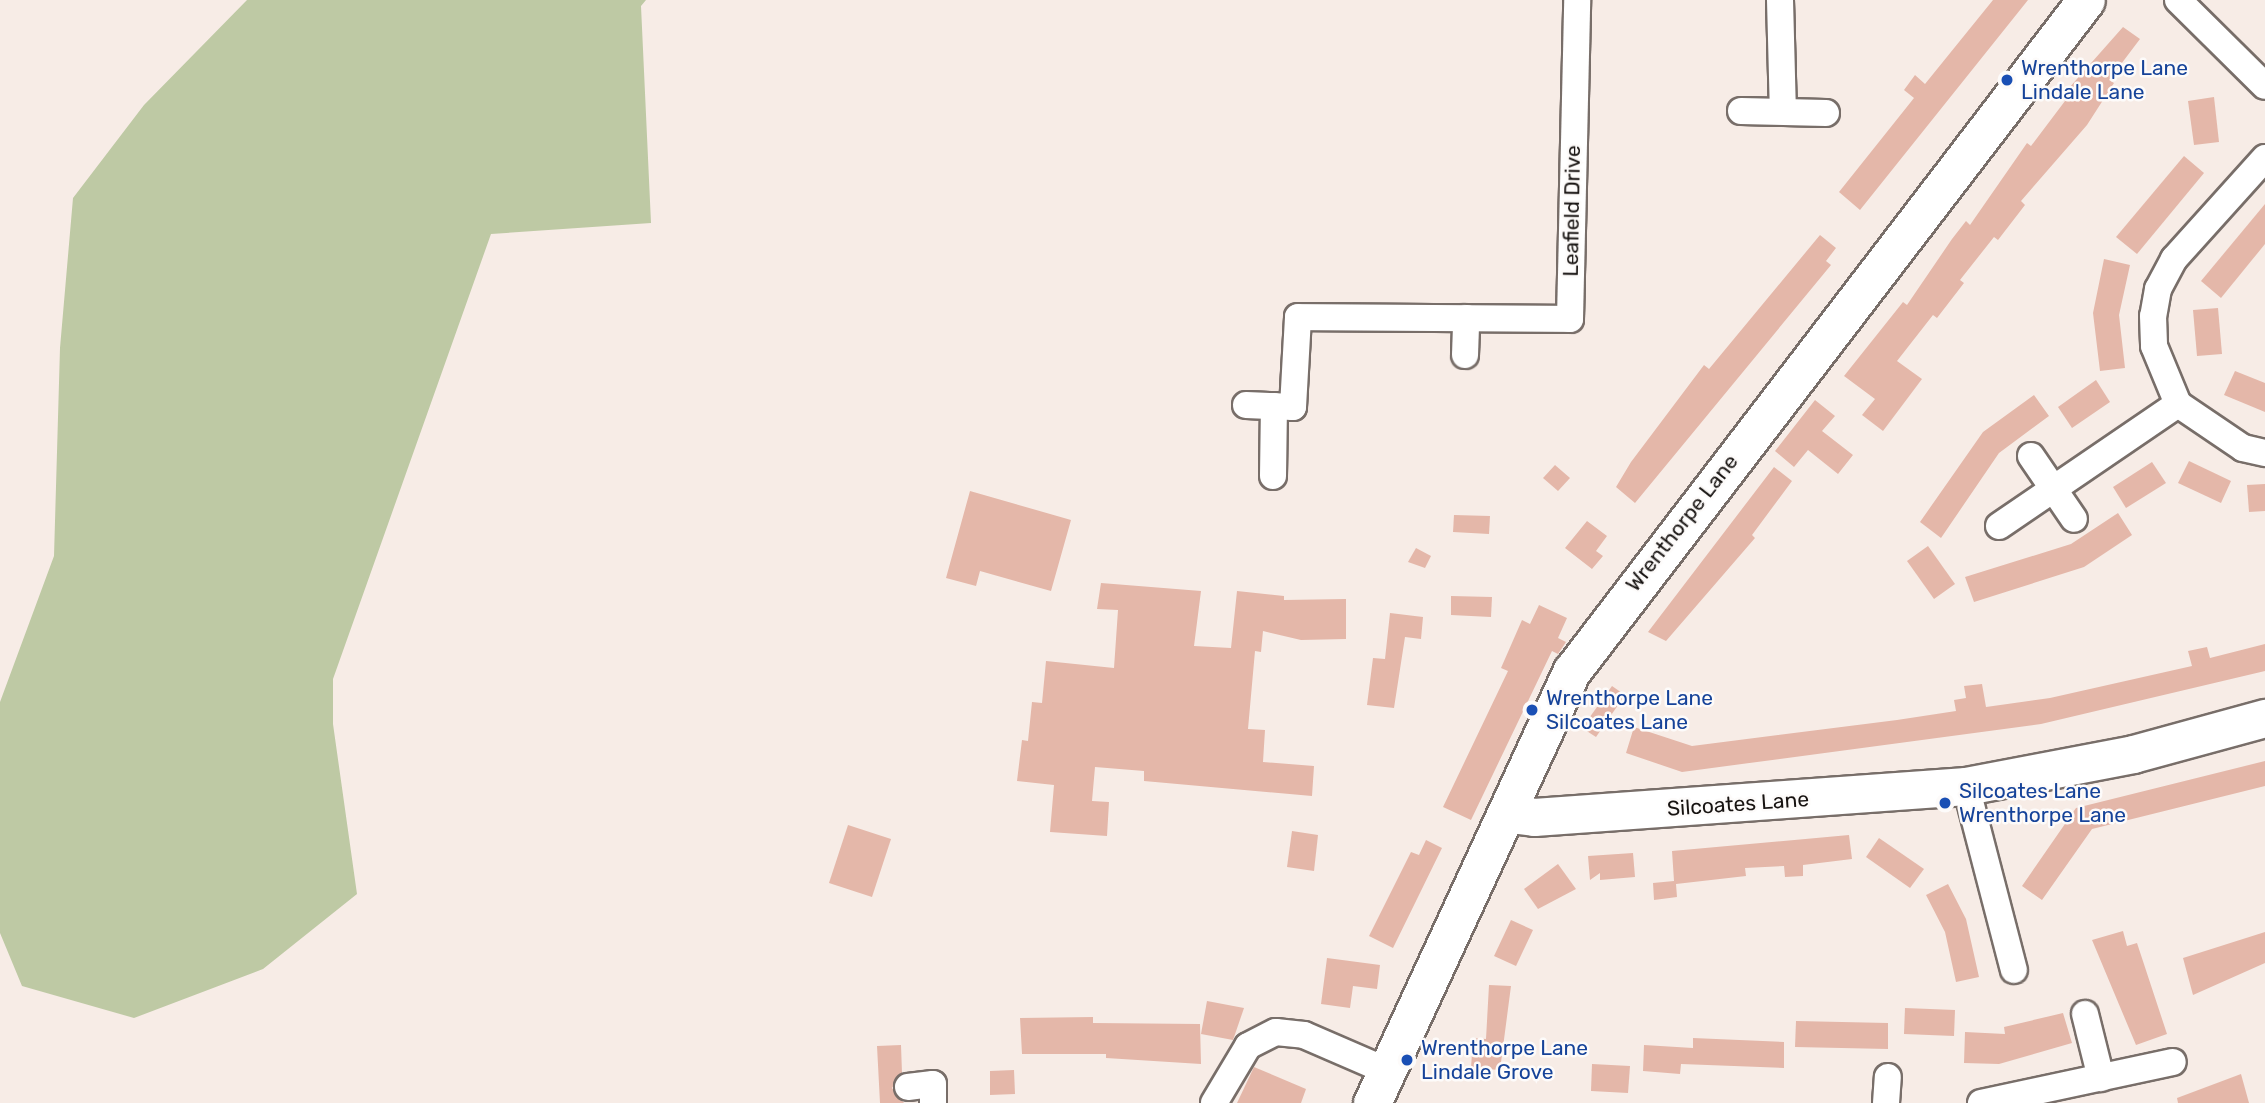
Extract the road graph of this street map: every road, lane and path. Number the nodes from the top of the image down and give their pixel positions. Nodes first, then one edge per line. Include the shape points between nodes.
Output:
1 (1577, 0) edge
2 (1780, 0) edge
3 (2086, 0) edge
4 (2178, 0) edge
5 (2265, 86) edge
6 (1741, 111) dead end
7 (1783, 111) junction
8 (1826, 113) dead end
9 (2265, 158) edge
10 (1466, 318) junction
11 (1465, 355) dead end
12 (2178, 404) junction
13 (1246, 405) dead end
14 (1274, 405) junction
15 (2265, 453) edge
16 (2031, 456) dead end
17 (1273, 476) dead end
18 (2053, 489) junction
19 (2074, 519) dead end
20 (1999, 524) dead end
21 (2265, 718) edge
22 (1966, 786) junction
23 (1510, 814) junction
24 (2014, 970) dead end
25 (2085, 1014) dead end
26 (2173, 1062) dead end
27 (1387, 1071) junction
28 (2101, 1078) junction
29 (908, 1087) dead end
30 (1993, 1102) edge
31 (933, 1103) edge
32 (1214, 1103) edge
33 (1372, 1103) edge

1 - 10 street, Leafield Drive via 1570,319
2 - 7 street
3 - 23 street, Wrenthorpe Lane via 1615,610 1572,671
4 - 5 street
6 - 7 street
7 - 8 street
9 - 12 street via 2190,238 2158,289 2154,346
10 - 11 street
10 - 14 street, Leafield Drive via 1298,317 1293,407
12 - 15 street via 2243,448
12 - 18 street
13 - 14 street
14 - 17 street
16 - 18 street
18 - 19 street
18 - 20 street
21 - 22 street, Silcoates Lane via 2133,754
22 - 23 street, Silcoates Lane via 1548,816
22 - 24 street
23 - 27 street, Wrenthorpe Lane
25 - 28 street
26 - 28 street
27 - 32 street via 1304,1035 1276,1032 1248,1046
27 - 33 street, Wrenthorpe Lane
28 - 30 street
29 - 31 street via 933,1084

